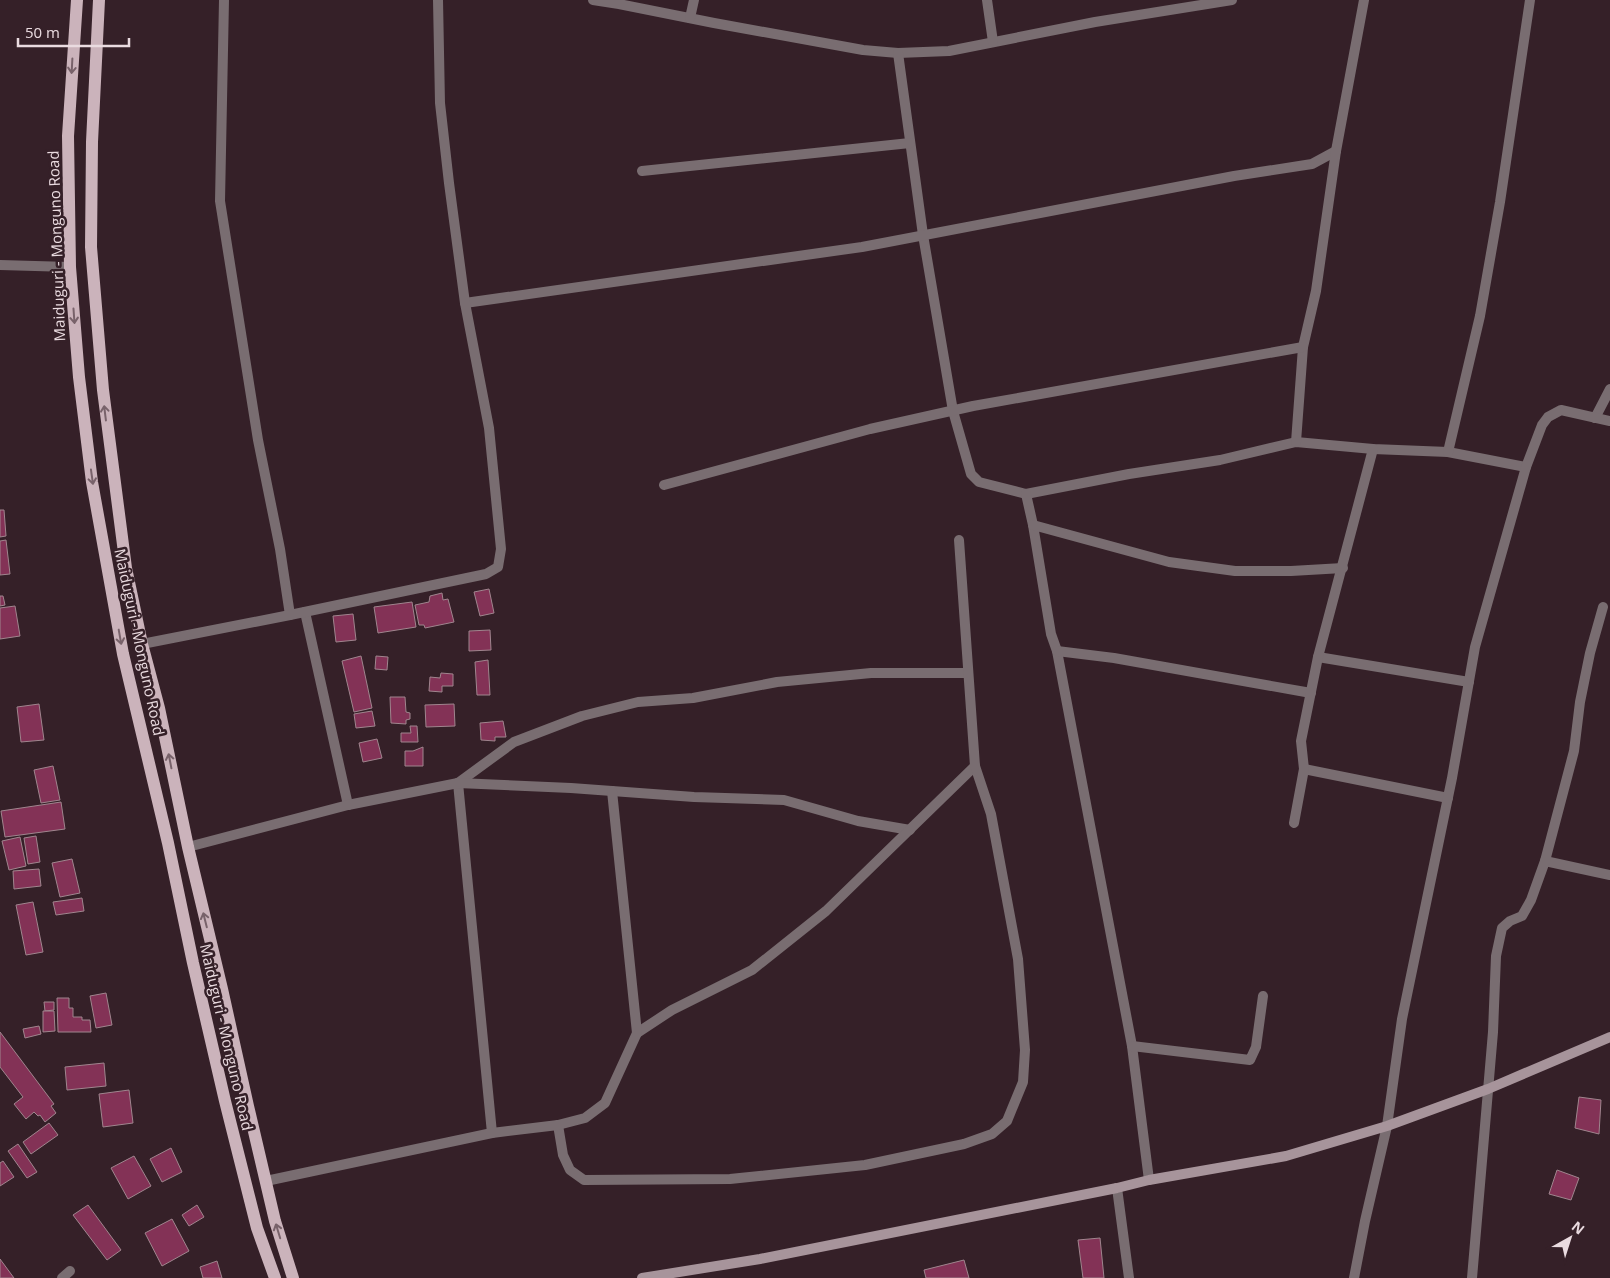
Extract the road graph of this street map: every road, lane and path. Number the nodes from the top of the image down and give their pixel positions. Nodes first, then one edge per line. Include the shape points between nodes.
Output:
1 (77, 0) edge
2 (99, 0) edge
3 (224, 0) edge
4 (438, 0) edge
5 (593, 0) edge
6 (694, 0) edge
7 (987, 0) edge
8 (1232, 0) edge
9 (1364, 0) edge
10 (1530, 0) edge
11 (690, 18) junction
12 (993, 42) junction
13 (898, 53) junction
14 (910, 143) junction
15 (1336, 151) junction
16 (642, 170) dead end
17 (923, 235) junction
18 (0, 265) edge
19 (70, 267) junction
20 (465, 303) junction
21 (1303, 347) junction
22 (1610, 389) edge
23 (953, 411) junction
24 (1596, 418) junction
25 (1610, 421) edge
26 (1296, 442) junction
27 (1373, 449) junction
28 (1448, 452) junction
29 (1526, 467) junction
30 (664, 485) dead end
31 (1026, 494) junction
32 (1033, 525) junction
33 (959, 540) dead end
34 (1343, 568) junction
35 (1604, 607) dead end
36 (305, 612) junction
37 (290, 616) junction
38 (142, 644) junction
39 (1057, 651) junction
40 (1318, 657) junction
41 (968, 673) junction
42 (1469, 682) junction
43 (1311, 693) junction
44 (975, 766) junction
45 (1304, 769) junction
46 (458, 783) junction
47 (612, 791) junction
48 (1448, 798) junction
49 (348, 805) junction
50 (1294, 823) dead end
51 (910, 830) junction
52 (188, 847) junction
53 (1545, 861) junction
54 (1610, 875) edge
55 (1263, 996) dead end
56 (637, 1033) junction
57 (1610, 1037) edge
58 (1132, 1046) junction
59 (1488, 1089) junction
60 (558, 1124) junction
61 (1387, 1126) junction
62 (492, 1134) junction
63 (1149, 1180) junction
64 (266, 1181) junction
65 (1117, 1188) junction
66 (275, 1278) edge
67 (293, 1278) edge
68 (642, 1278) edge
69 (1128, 1278) edge
70 (1354, 1278) edge
71 (1472, 1278) edge

1 -> 19 main road, Maiduguri - Monguno Road via 68,136
38 -> 2 main road, Maiduguri - Monguno Road via 126,568 112,466 91,247
3 - 37 street via 220,201
4 - 20 street via 440,103
5 - 11 street
6 - 11 street
7 - 12 street
8 - 12 street
9 - 15 street
10 - 28 street via 1480,316
11 - 13 street via 863,50
12 - 13 street via 949,51
13 - 14 street
14 - 16 street
14 - 17 street
15 - 17 street via 1312,164
15 - 21 street via 1316,291
17 - 20 street via 862,247
17 - 23 street
18 - 19 street
19 -> 66 main road, Maiduguri - Monguno Road via 92,482 123,654 224,1101 257,1228
20 - 36 street via 489,428 501,549 498,567 486,574
21 - 23 street
21 - 26 street
22 - 24 street
23 - 30 street via 870,429
23 - 31 street via 971,474 979,482
24 - 25 street
24 - 29 street via 1561,410 1548,417
26 - 27 street
26 - 31 street via 1220,460
27 - 28 street
27 - 34 street
28 - 29 street
29 - 42 street via 1475,647
31 - 32 street
32 - 34 street via 1169,562 1235,571
32 - 39 street via 1051,634
33 - 41 street
34 - 40 street
35 - 53 street via 1590,653 1574,751
36 - 37 street
36 - 49 street
37 - 38 street
52 -> 38 main road, Maiduguri - Monguno Road
39 - 43 street
39 - 58 street
40 - 42 street
40 - 43 street
41 - 44 street
41 - 46 street via 871,673 777,682 693,698 638,702 582,716 514,742
42 - 48 street
43 - 45 street via 1301,741
44 - 51 street
44 - 60 street via 991,814 1018,959 1025,1050 1023,1082 1007,1121 992,1134 964,1144 865,1165 730,1178 584,1180 570,1170 563,1155
45 - 48 street
45 - 50 street
46 - 47 street
46 - 49 street
46 - 62 street
47 - 51 street via 784,800 858,821
47 - 56 street
48 - 61 street via 1402,1019
49 - 52 street
51 - 56 street via 826,911 752,970 672,1010
64 -> 52 main road, Maiduguri - Monguno Road
53 - 54 street
53 - 59 street via 1522,916 1502,928 1496,956
55 - 58 street via 1256,1048 1250,1060
56 - 60 street via 604,1103 585,1118
57 - 59 street
58 - 63 street
59 - 61 street
59 - 71 street
60 - 62 street
61 - 63 street via 1286,1156
61 - 70 street
62 - 64 street
63 - 65 street
67 -> 64 main road, Maiduguri - Monguno Road
65 - 68 street via 760,1259
65 - 69 street

